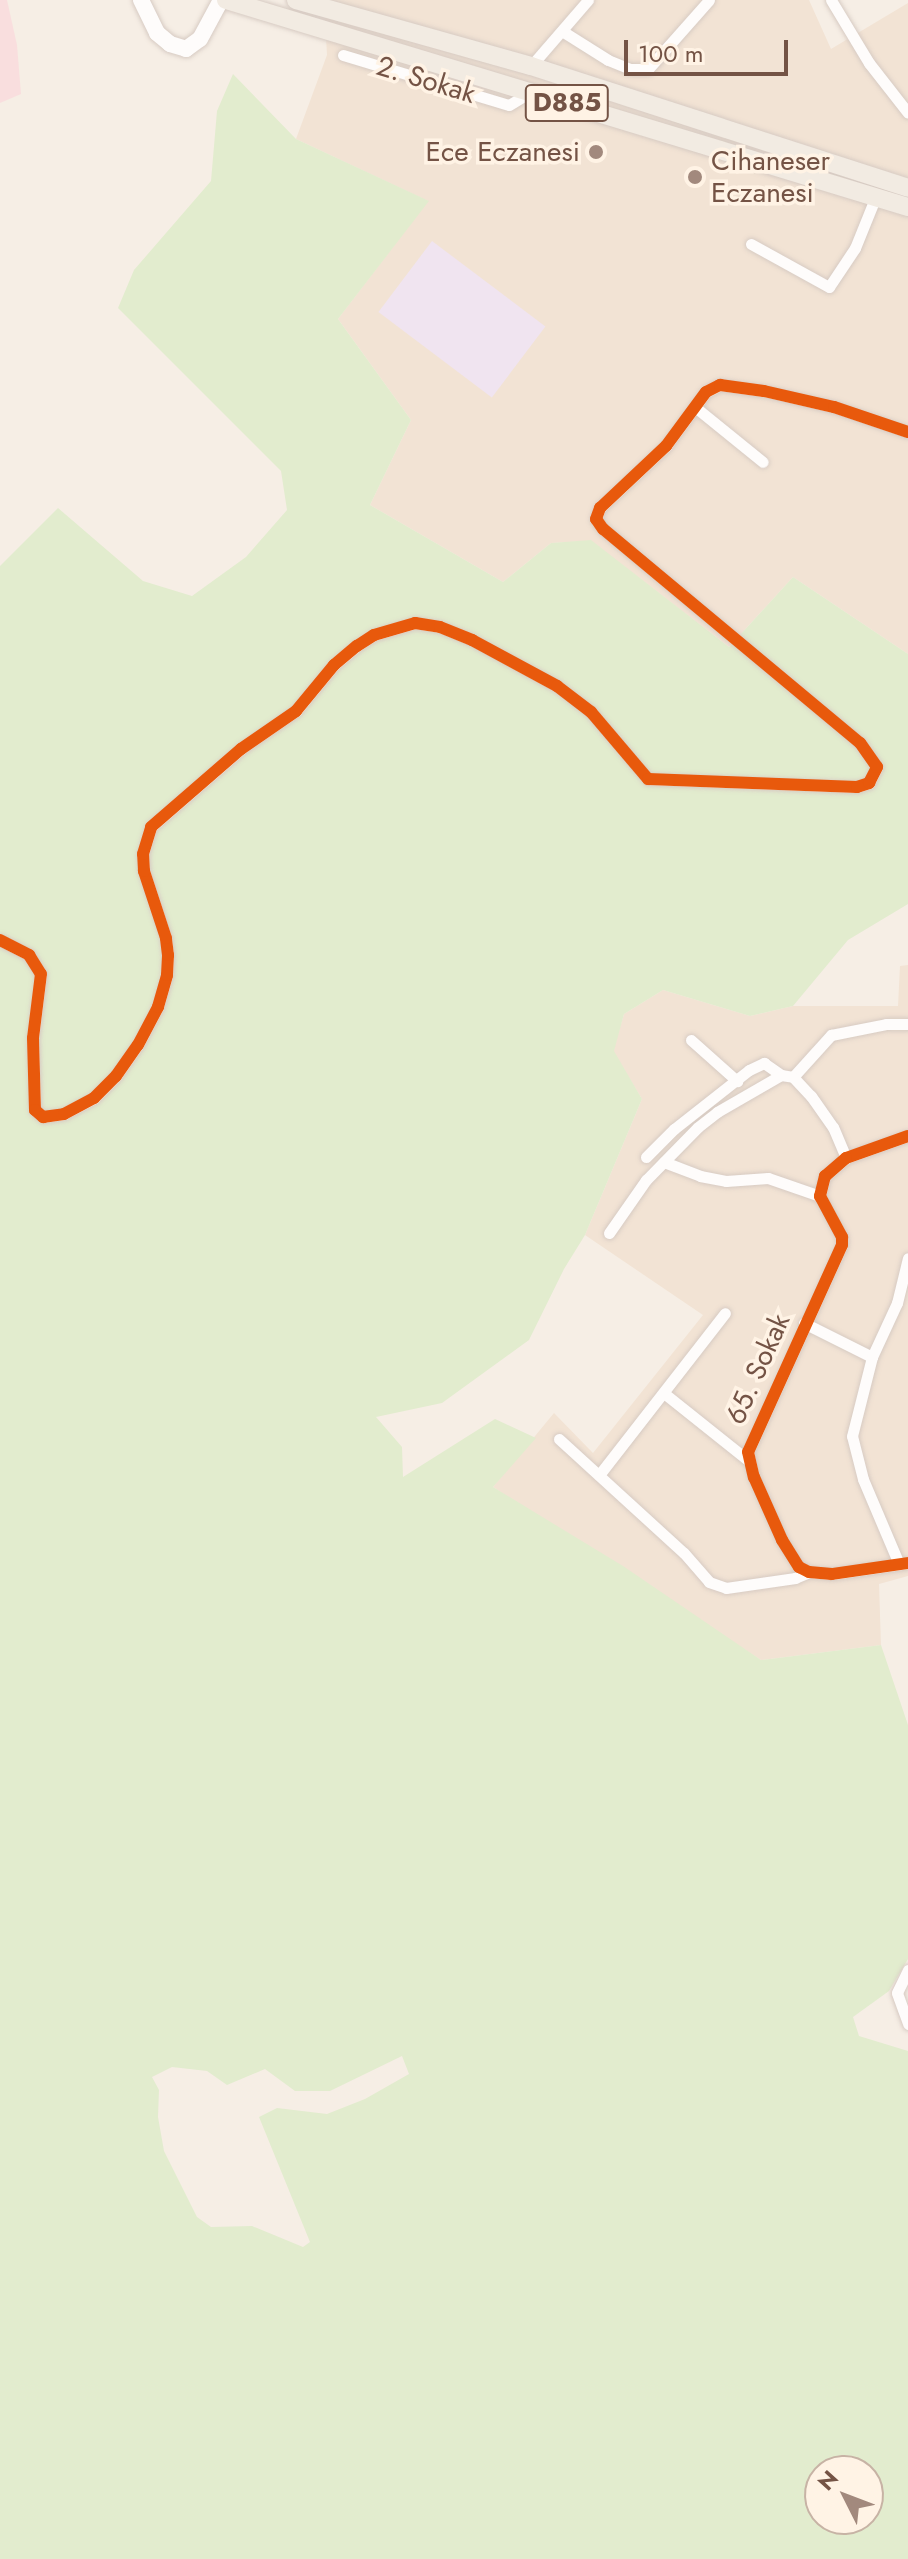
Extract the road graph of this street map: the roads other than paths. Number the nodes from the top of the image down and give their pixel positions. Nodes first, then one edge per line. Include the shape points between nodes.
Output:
1 (141, 0) edge
2 (223, 0) edge
3 (296, 0) edge
4 (709, 0) edge
5 (831, 0) edge
6 (583, 2) edge
7 (562, 31) junction
8 (343, 55) dead end
9 (531, 66) junction
10 (531, 92) junction
11 (906, 105) edge
12 (908, 188) edge
13 (876, 196) junction
14 (908, 207) edge
15 (751, 244) dead end
16 (695, 407) junction
17 (908, 432) edge
18 (763, 462) dead end
19 (0, 940) edge
20 (908, 1024) edge
21 (691, 1040) dead end
22 (787, 1076) junction
23 (737, 1081) junction
24 (908, 1136) edge
25 (646, 1157) dead end
26 (846, 1158) junction
27 (664, 1162) junction
28 (820, 1196) junction
29 (609, 1233) dead end
30 (908, 1258) edge
31 (902, 1306) edge
32 (725, 1313) dead end
33 (804, 1323) junction
34 (872, 1357) junction
35 (665, 1394) junction
36 (559, 1439) dead end
37 (749, 1461) junction
38 (599, 1475) junction
39 (904, 1564) edge
40 (809, 1572) junction
41 (908, 1970) edge
42 (908, 2024) edge

1 - 2 street via 157,33 186,49 200,39
2 - 10 main road, D885
3 - 9 main road, D885
4 - 7 street via 648,69 608,60
5 - 11 street via 869,63
6 - 7 street
7 - 9 street
8 - 10 street, 2. Sokak via 509,105
9 - 12 main road, D885
10 - 13 main road, D885
13 - 14 main road, D885
13 - 15 street via 855,248 829,287
16 - 17 street via 720,385 834,407
16 - 18 street
16 - 19 street via 666,446 600,508 598,524 860,743 877,767 869,783 857,787 648,779 591,712 557,686 472,640 415,623 357,646 296,711 241,749 151,827 144,871 168,955 158,1007 116,1076 94,1098 64,1114 43,1117 35,1110 33,1038 41,974 29,955
20 - 22 street via 831,1035
21 - 23 street
22 - 23 street via 764,1063
22 - 26 street via 833,1127
22 - 27 street via 717,1112
23 - 25 street
24 - 26 street
26 - 28 street via 825,1176
27 - 28 street via 726,1181 768,1178
27 - 29 street
28 - 33 street, 65. Sokak via 842,1245
30 - 31 street
31 - 34 street
32 - 35 street
33 - 34 street
33 - 37 street, 65. Sokak via 752,1438
34 - 39 street via 852,1436 863,1479
35 - 37 street
35 - 38 street
36 - 38 street
37 - 40 street, 65. Sokak via 791,1557
38 - 40 street via 709,1582 726,1588
39 - 40 street
41 - 42 street via 897,1993

